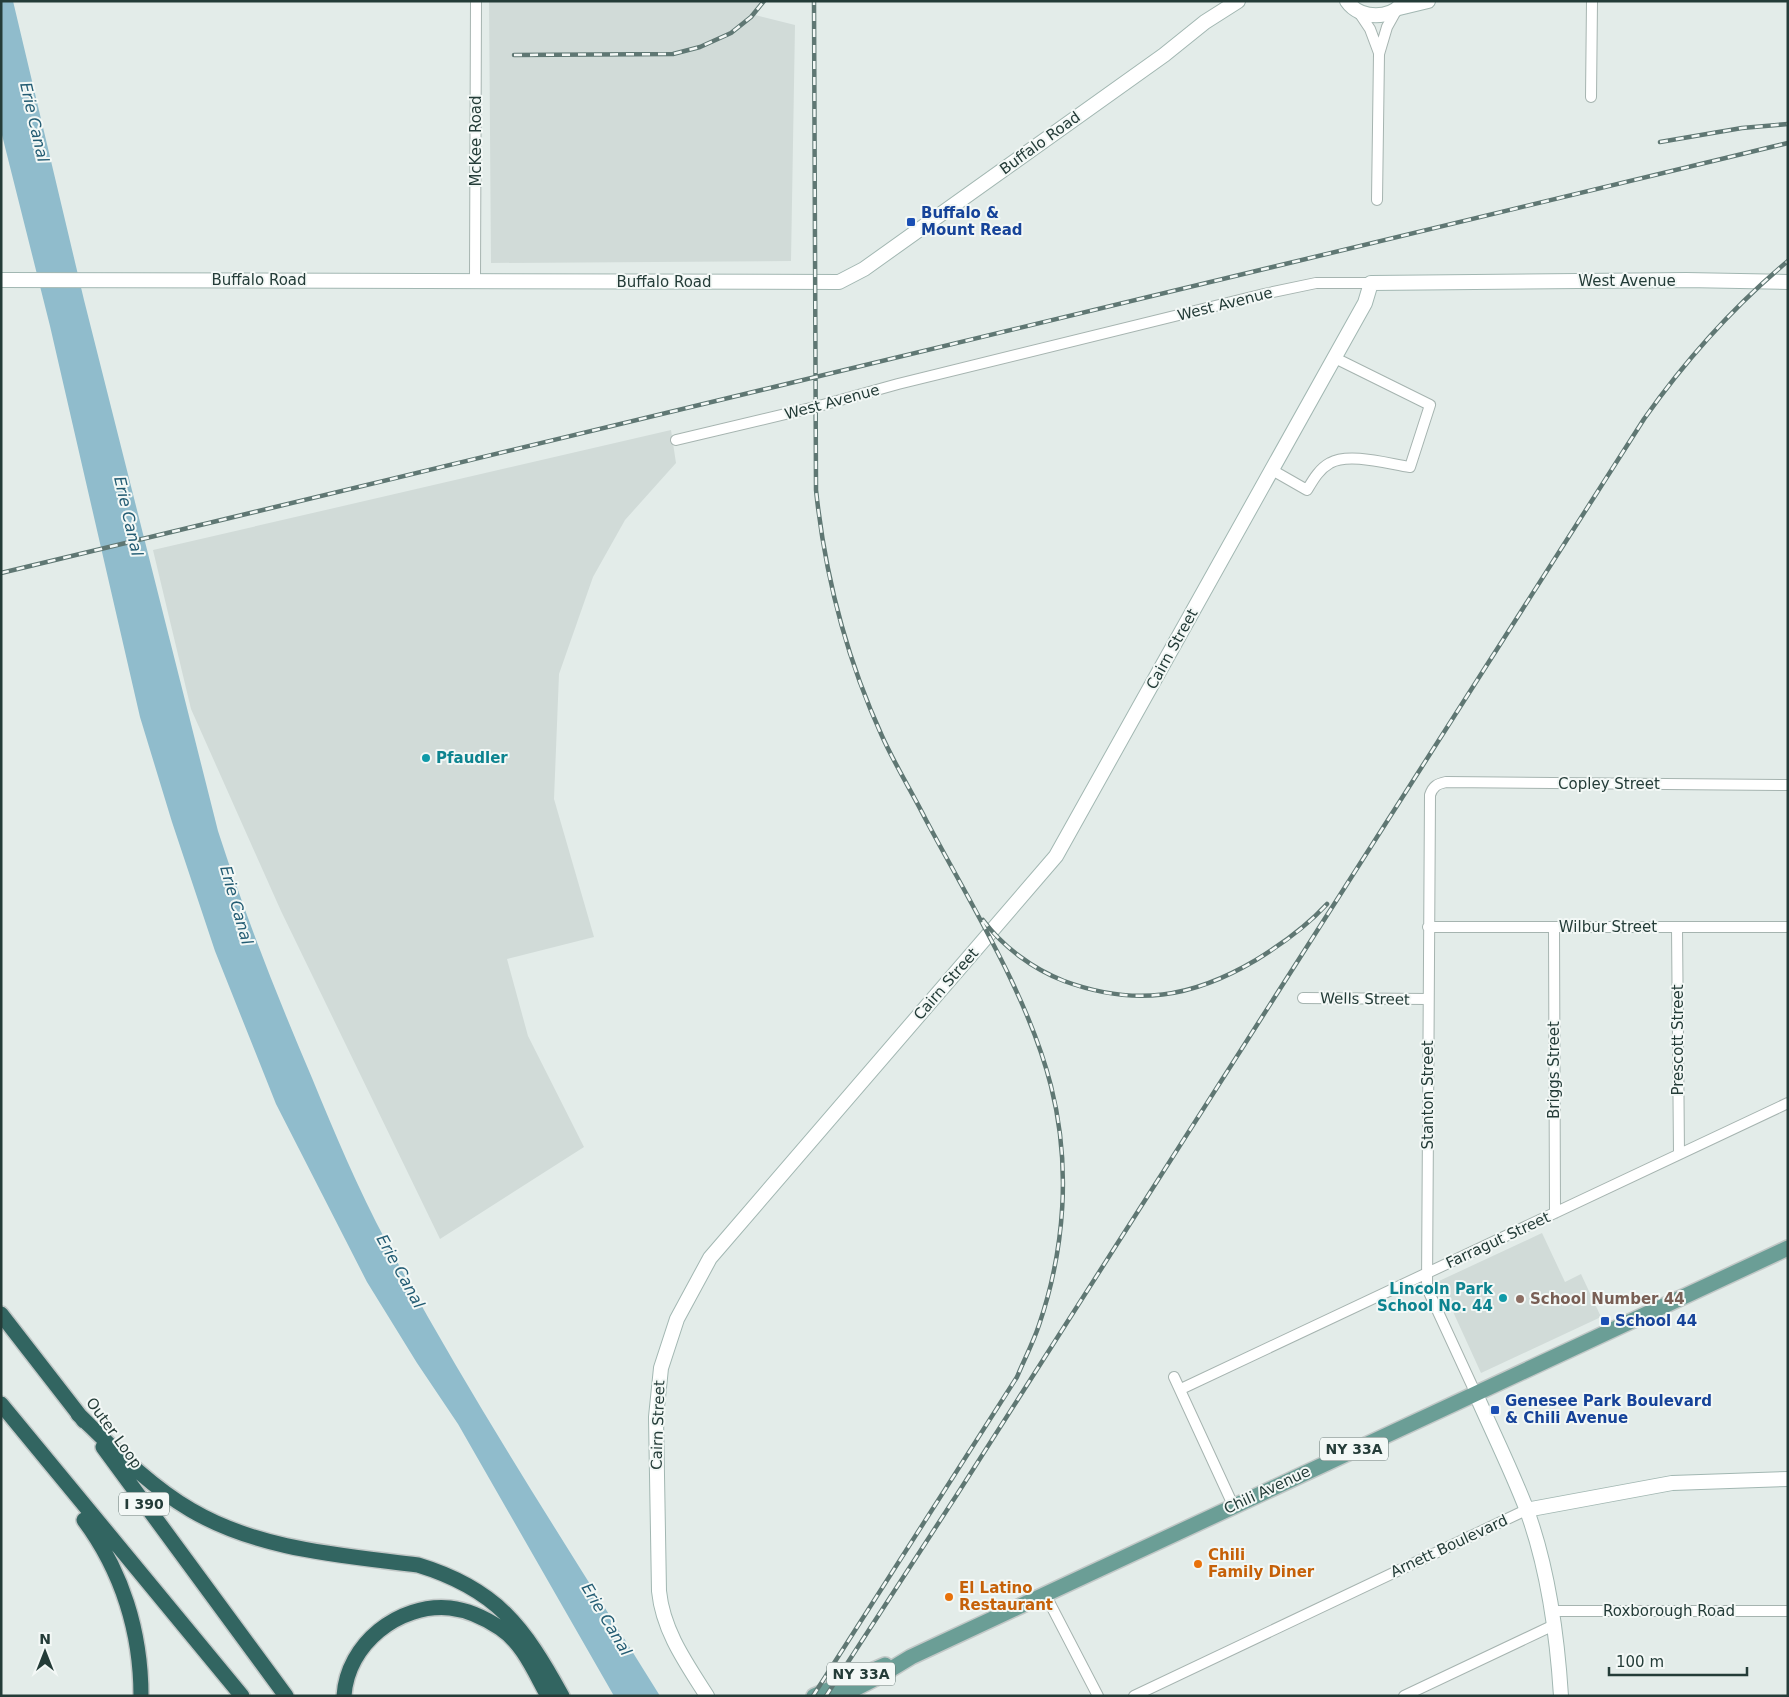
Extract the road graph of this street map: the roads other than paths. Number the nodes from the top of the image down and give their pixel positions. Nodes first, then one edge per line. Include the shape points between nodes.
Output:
1 (476, 1) edge
2 (1238, 1) edge
3 (1428, 1) edge
4 (1592, 1) edge
5 (1350, 4) edge
6 (1400, 6) edge
7 (1379, 54) junction
8 (1592, 97) dead end
9 (1377, 200) dead end
10 (1, 280) edge
11 (475, 281) junction
12 (1788, 282) edge
13 (1371, 283) junction
14 (1335, 358) junction
15 (676, 440) dead end
16 (1272, 470) junction
17 (1788, 785) edge
18 (1433, 788) joint
19 (1428, 926) junction
20 (1554, 926) junction
21 (1677, 927) junction
22 (1788, 927) edge
23 (1302, 998) dead end
24 (1428, 1000) junction
25 (1788, 1103) edge
26 (1678, 1154) junction
27 (1555, 1213) junction
28 (1788, 1248) edge
29 (1427, 1273) junction
30 (1, 1314) edge
31 (1174, 1377) dead end
32 (1181, 1389) junction
33 (1475, 1392) junction
34 (1, 1404) edge
35 (78, 1414) junction
36 (30, 1440) junction
37 (1788, 1479) edge
38 (1233, 1506) junction
39 (1526, 1510) junction
40 (1045, 1594) junction
41 (1551, 1611) junction
42 (1788, 1611) edge
43 (1554, 1625) junction
44 (911, 1657) junction
45 (142, 1696) edge
46 (242, 1696) edge
47 (286, 1696) edge
48 (344, 1696) edge
49 (548, 1696) edge
50 (562, 1696) edge
51 (707, 1696) edge
52 (814, 1696) edge
53 (841, 1696) edge
54 (1098, 1696) edge
55 (1134, 1696) edge
56 (1404, 1696) edge
57 (1561, 1696) edge

1 - 11 street, McKee Road
2 - 11 street, Buffalo Road via 864,269 839,282
3 - 6 street
4 - 8 street
5 - 6 street via 1379,15
5 - 7 street via 1370,29
6 - 7 street via 1387,27
7 - 9 street
10 - 11 street, Buffalo Road
12 - 13 street, West Avenue
13 - 14 street, Cairn Street via 1366,303
13 - 15 street, West Avenue via 1316,283 1264,294
14 - 16 street, Cairn Street
14 - 16 street via 1430,405 1410,467 1356,459 1338,460 1323,468 1308,490
16 - 51 street, Cairn Street via 1056,856 710,1258 677,1319 661,1368 656,1417 659,1592 670,1635
17 - 18 street, Copley Street via 1446,782
18 - 19 street, Stanton Street via 1430,795
19 - 20 street, Wilbur Street
19 - 24 street, Stanton Street
20 - 21 street, Wilbur Street
20 - 27 street, Briggs Street
21 - 22 street, Wilbur Street
21 - 26 street, Prescott Street
23 - 24 street, Wells Street
24 - 29 street, Stanton Street
25 - 26 street, Farragut Street
26 - 27 street, Farragut Street
27 - 29 street, Farragut Street
28 - 33 main road, Chili Avenue / NY 33A
29 - 32 street, Farragut Street
29 - 33 street, Stanton Street via 1429,1296
30 - 35 highway, Outer Loop / I 390
31 - 32 street
32 - 38 street
33 - 38 main road, Chili Avenue / NY 33A
33 - 39 street
34 - 36 highway, I 390
35 - 47 highway, Outer Loop / I 390
35 - 50 highway via 153,1484 191,1510 216,1522 284,1545 418,1565 440,1572 479,1592 493,1601 522,1631 538,1652
36 - 45 highway via 110,1560 137,1643
36 - 46 highway, I 390
37 - 39 street, Arnett Boulevard via 1672,1484
38 - 40 main road, Chili Avenue / NY 33A
39 - 41 street
39 - 55 street, Arnett Boulevard
40 - 44 main road, Chili Avenue / NY 33A
40 - 54 street
41 - 42 street, Roxborough Road
41 - 43 street
43 - 56 street
43 - 57 street
44 - 52 main road, Chili Avenue / NY 33A via 858,1675
44 - 53 main road, Chili Avenue / NY 33A
48 - 49 highway via 355,1657 376,1632 398,1618 435,1608 482,1617 502,1629 526,1657

